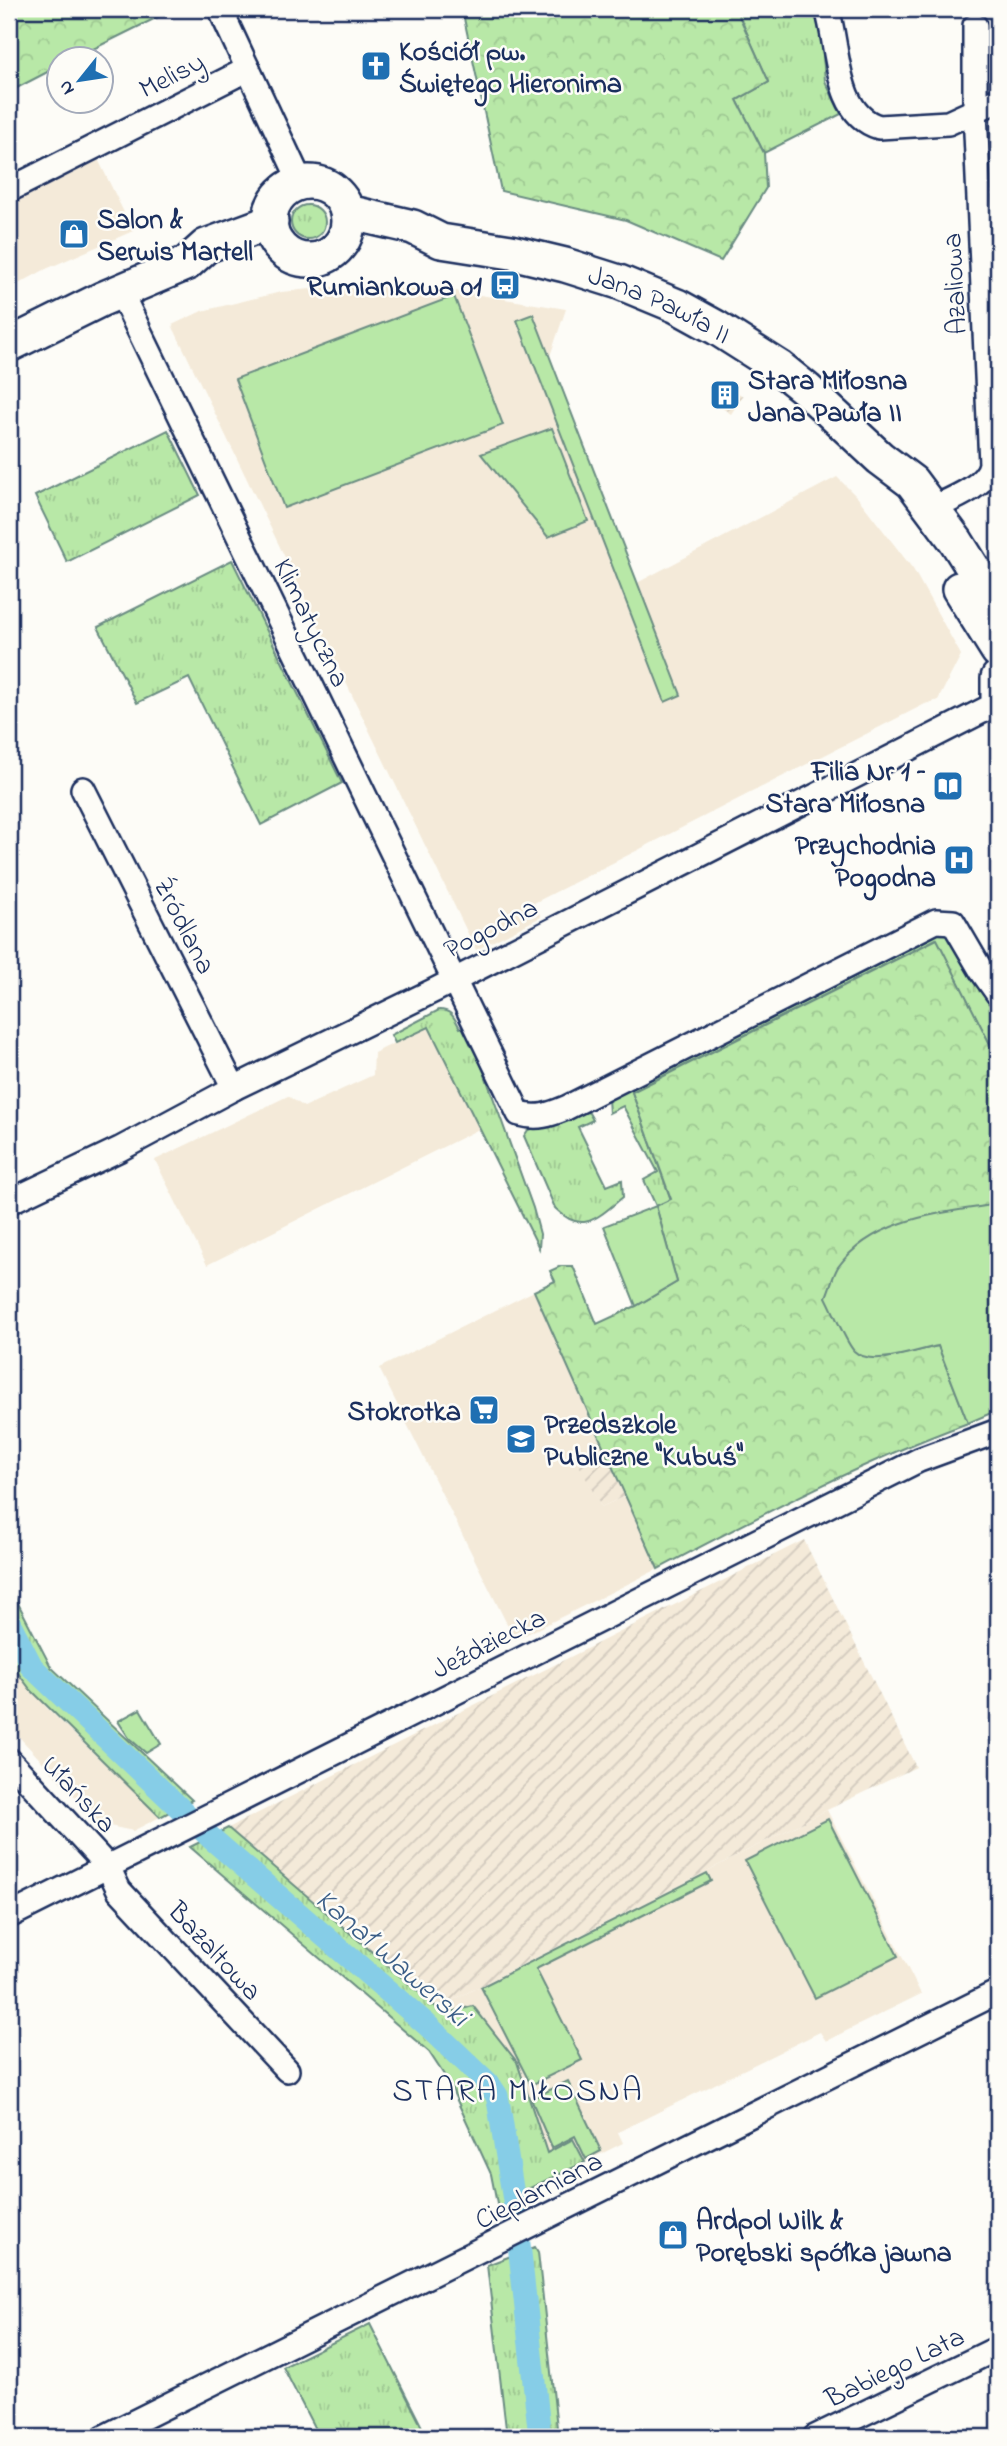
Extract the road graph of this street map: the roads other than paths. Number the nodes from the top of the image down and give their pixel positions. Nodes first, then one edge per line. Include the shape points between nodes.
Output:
1 (220, 9) edge
2 (827, 9) edge
3 (975, 26) dead end
4 (248, 68) junction
5 (998, 100) edge
6 (975, 111) junction
7 (301, 183) junction
8 (9, 190) edge
9 (345, 227) junction
10 (275, 234) junction
11 (120, 291) junction
12 (9, 345) edge
13 (880, 458) junction
14 (933, 508) junction
15 (998, 608) edge
16 (998, 651) edge
17 (998, 678) edge
18 (998, 697) edge
19 (998, 703) edge
20 (83, 789) dead end
21 (455, 979) junction
22 (998, 994) edge
23 (234, 1088) junction
24 (9, 1202) edge
25 (998, 1431) edge
26 (9, 1760) edge
27 (108, 1867) junction
28 (9, 1916) edge
29 (998, 1992) edge
30 (287, 2070) dead end
31 (998, 2348) edge
32 (104, 2437) edge
33 (815, 2437) edge

1 - 4 street
2 - 6 street via 839,71 858,117 879,127 948,123
3 - 6 street, Azaliowa
4 - 7 street
4 - 8 street, Melisy
5 - 6 street
6 - 14 street, Azaliowa via 991,464 980,481
7 - 9 street via 325,185 343,200
7 - 10 street via 288,188 272,209
9 - 10 street via 334,251 311,259 288,253
9 - 13 street, Jana Pawła II via 412,247 441,241 511,252 619,282 677,306 780,368
10 - 11 street via 212,265 187,263
11 - 12 street
11 - 21 street, Klimatyczna
13 - 14 street, Jana Pawła II via 912,482
13 - 16 street, Jana Pawła II
14 - 15 street, Jana Pawła II
17 - 18 street
19 - 21 street, Pogodna
20 - 23 street, Źródlana
21 - 22 street, Klimatyczna via 519,1114 533,1118 566,1108 936,921 953,922
21 - 23 street, Pogodna
23 - 24 street, Pogodna
25 - 27 street, Jeździecka via 919,1460
26 - 27 street, Ułańska
27 - 28 street, Jeździecka
27 - 30 street, Bazaltowa via 119,1890
29 - 32 street, Cieplarniana
31 - 33 street, Babiego Lata

